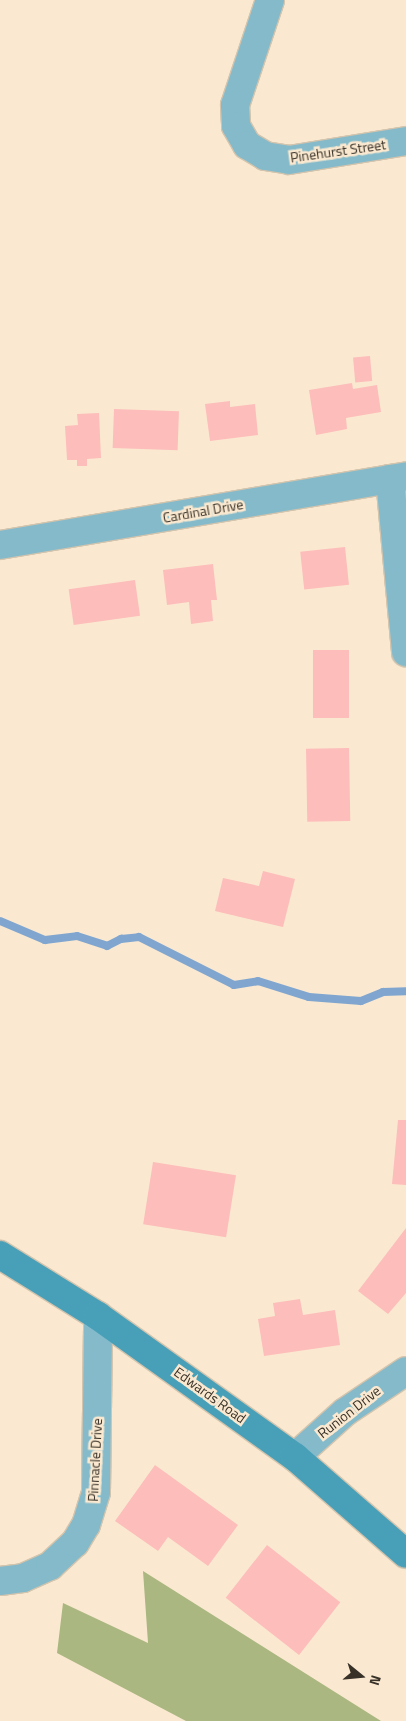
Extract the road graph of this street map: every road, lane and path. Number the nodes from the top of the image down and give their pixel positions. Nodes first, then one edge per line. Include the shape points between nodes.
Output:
1 (270, 0) edge
2 (406, 141) edge
3 (398, 478) edge
4 (0, 545) edge
5 (406, 652) edge
6 (0, 1255) edge
7 (98, 1316) junction
8 (406, 1371) edge
9 (295, 1457) junction
10 (406, 1554) edge
11 (0, 1581) edge

1 - 2 street, Pinehurst Street via 235,105 236,126 248,145 266,156 289,160
3 - 4 street, Cardinal Drive
3 - 5 street
6 - 7 main road, Edwards Road
7 - 9 main road, Edwards Road
7 - 11 street, Pinnacle Drive via 96,1492 86,1525 67,1553 50,1566 23,1578
8 - 9 street, Runion Drive via 345,1412
9 - 10 main road, Edwards Road

